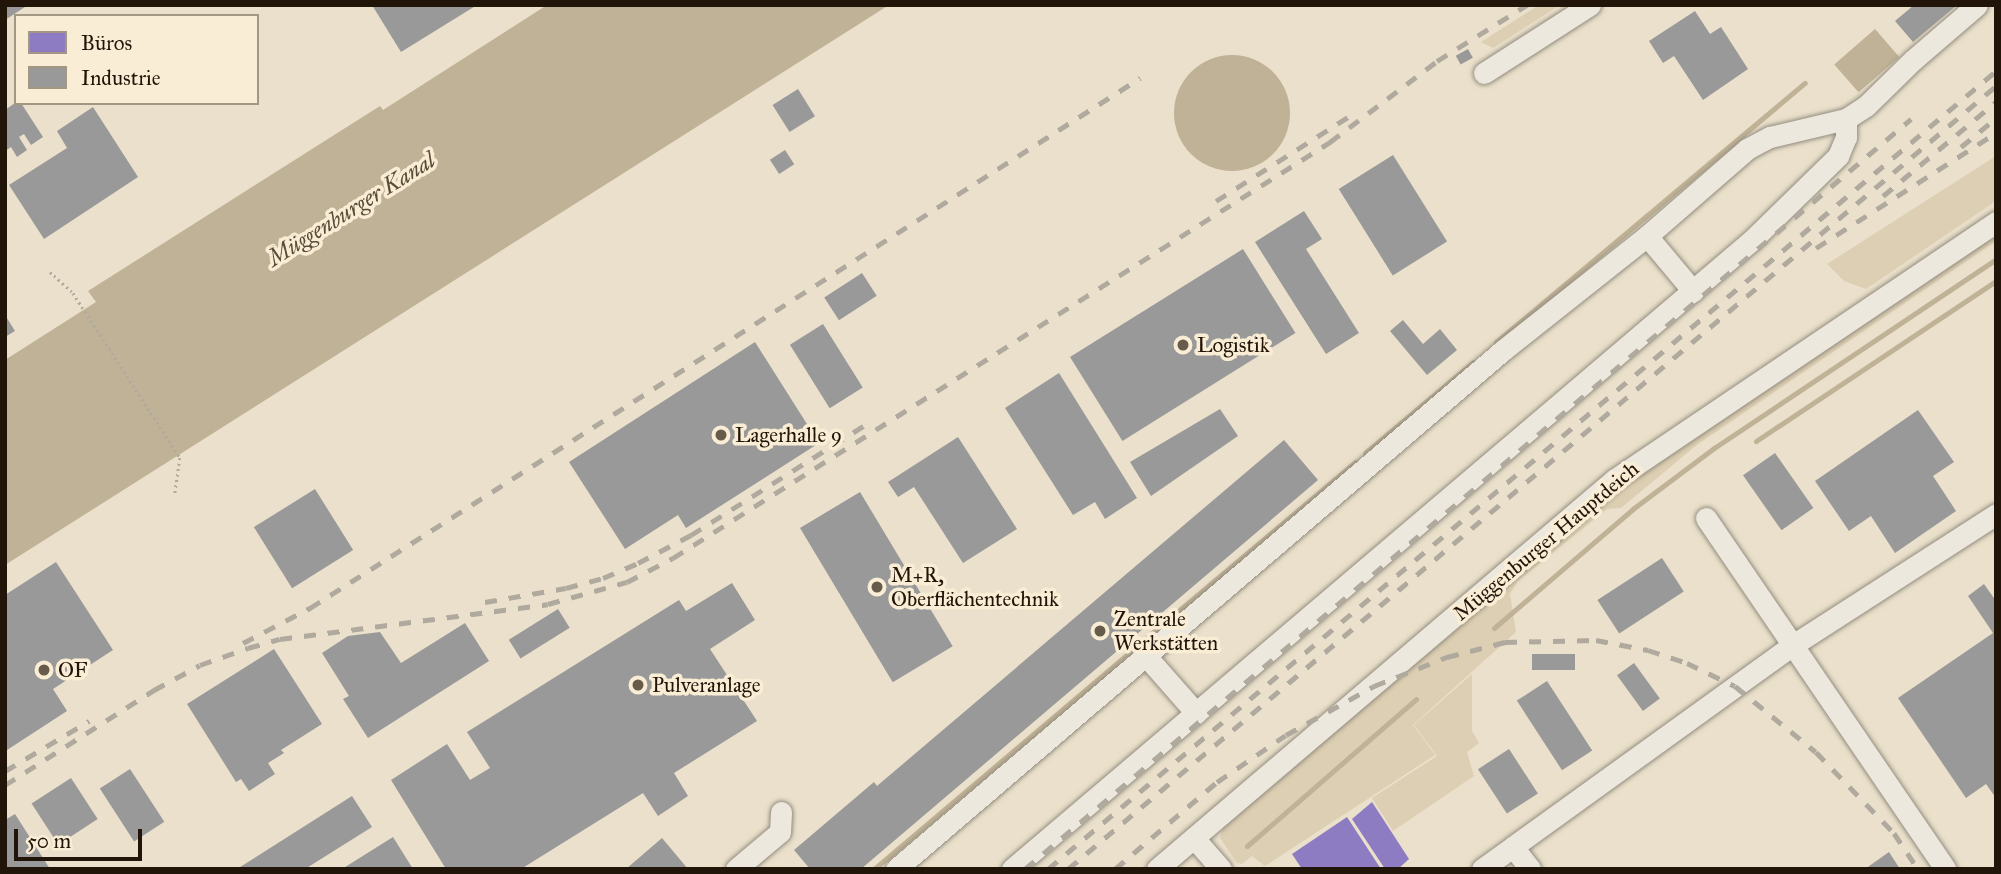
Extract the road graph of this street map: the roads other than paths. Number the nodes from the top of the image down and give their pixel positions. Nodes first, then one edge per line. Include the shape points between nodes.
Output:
1 (1590, 5) edge
2 (1978, 5) edge
3 (1484, 73) dead end
4 (1846, 119) junction
5 (1996, 222) edge
6 (1647, 236) junction
7 (1693, 291) junction
8 (1996, 514) edge
9 (1706, 518) dead end
10 (1793, 645) junction
11 (1146, 656) junction
12 (1196, 713) junction
13 (781, 812) dead end
14 (1194, 838) junction
15 (1513, 847) junction
16 (1162, 867) edge
17 (736, 869) edge
18 (896, 869) edge
19 (1013, 869) edge
20 (1221, 869) edge
21 (1482, 869) edge
22 (1530, 869) edge
23 (1945, 869) edge

1 - 3 street
2 - 4 street
4 - 6 street via 1770,137 1747,149
4 - 7 street via 1846,137 1838,156
5 - 14 street, Müggenburger Hauptdeich via 1615,479
6 - 7 street
6 - 11 street via 1502,351
7 - 12 street
8 - 10 street
9 - 10 street
10 - 15 street
10 - 23 street
11 - 12 street
11 - 18 street
12 - 19 street
13 - 17 street via 780,832
14 - 16 street, Müggenburger Hauptdeich
14 - 20 street
15 - 21 street
15 - 22 street

